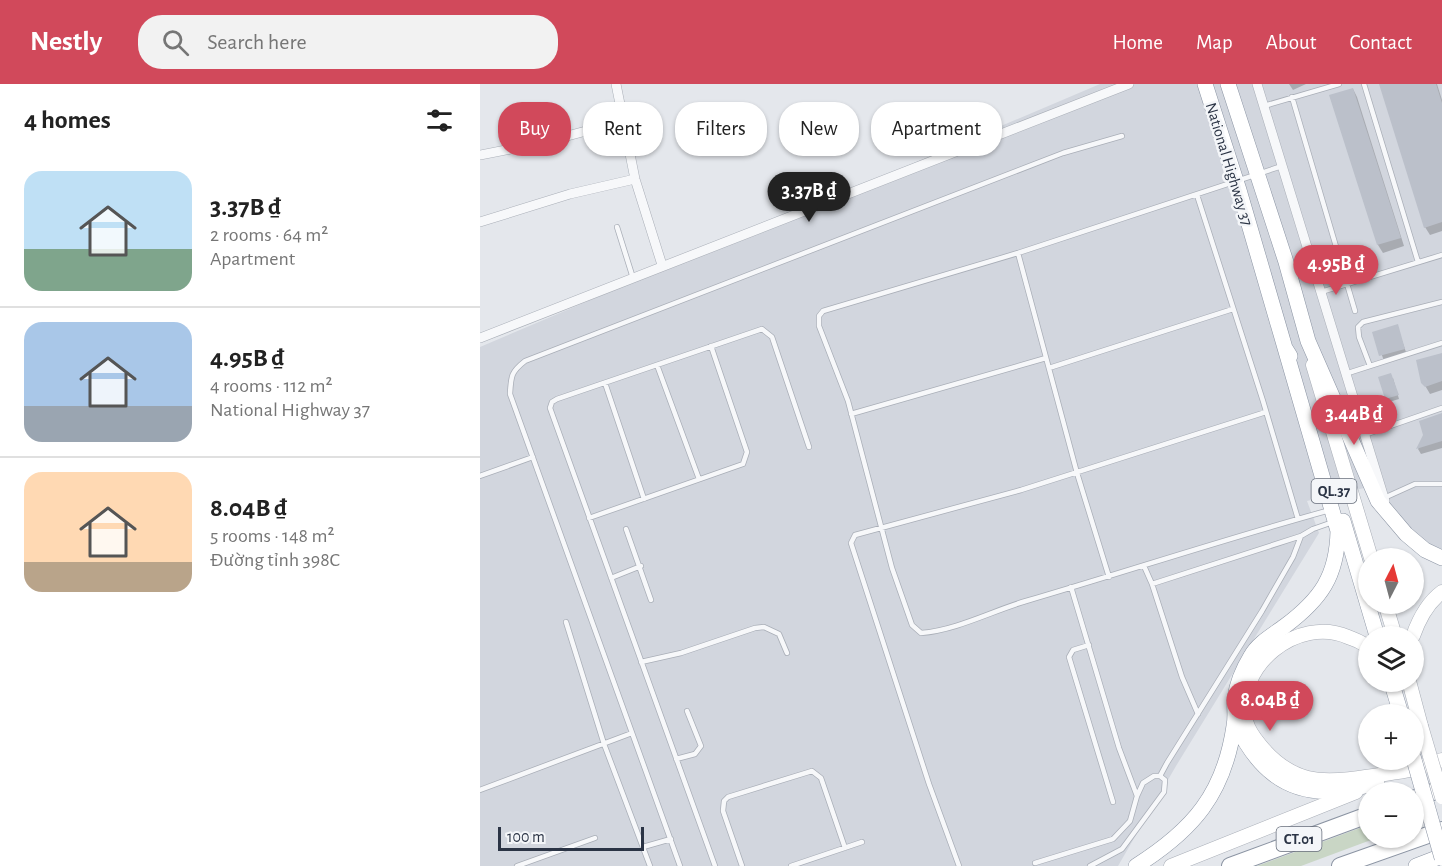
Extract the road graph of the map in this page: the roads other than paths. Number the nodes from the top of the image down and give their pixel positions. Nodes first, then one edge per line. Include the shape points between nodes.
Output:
1 (616, 84) edge
2 (1129, 84) edge
3 (1205, 84) edge
4 (1228, 84) edge
5 (1257, 84) edge
6 (1339, 84) edge
7 (1364, 84) edge
8 (1292, 98) junction
9 (620, 102) edge
10 (1264, 106) junction
11 (583, 132) edge
12 (1122, 136) dead end
13 (480, 155) edge
14 (631, 156) edge
15 (1282, 166) junction
16 (1259, 174) junction
17 (635, 179) junction
18 (1236, 182) junction
19 (1197, 195) junction
20 (480, 222) edge
21 (617, 227) dead end
22 (1018, 253) junction
23 (1442, 255) edge
24 (1418, 262) junction
25 (662, 265) junction
26 (633, 278) junction
27 (1348, 284) junction
28 (1321, 292) junction
29 (1442, 302) edge
30 (1233, 309) junction
31 (1355, 311) dead end
32 (480, 338) edge
33 (1308, 341) junction
34 (1442, 343) edge
35 (711, 346) junction
36 (1285, 348) junction
37 (1046, 358) junction
38 (657, 365) junction
39 (1370, 366) junction
40 (1049, 368) junction
41 (1346, 374) junction
42 (605, 383) junction
43 (1442, 408) edge
44 (1266, 412) junction
45 (851, 414) junction
46 (1364, 435) junction
47 (809, 447) dead end
48 (533, 457) junction
49 (1077, 473) junction
50 (480, 476) edge
51 (699, 479) junction
52 (1442, 484) edge
53 (1384, 498) junction
54 (644, 499) junction
55 (1334, 515) junction
56 (1391, 517) junction
57 (589, 518) junction
58 (1298, 519) junction
59 (881, 528) junction
60 (626, 529) dead end
61 (1301, 536) junction
62 (1368, 548) edge
63 (1442, 558) edge
64 (641, 566) junction
65 (1144, 566) junction
66 (1108, 577) junction
67 (611, 578) junction
68 (1152, 585) junction
69 (1071, 587) junction
70 (1442, 592) edge
71 (651, 600) dead end
72 (566, 622) dead end
73 (1374, 626) edge
74 (1417, 626) edge
75 (1358, 641) edge
76 (1089, 645) junction
77 (787, 653) dead end
78 (641, 662) junction
79 (1412, 692) edge
80 (687, 711) dead end
81 (1198, 714) junction
82 (1235, 722) junction
83 (632, 733) junction
84 (604, 744) junction
85 (676, 759) junction
86 (1442, 760) edge
87 (1424, 761) edge
88 (1379, 770) edge
89 (1401, 770) edge
90 (1417, 770) edge
91 (1160, 776) junction
92 (1379, 782) edge
93 (1358, 787) edge
94 (1442, 788) edge
95 (480, 790) edge
96 (1358, 791) edge
97 (1424, 795) edge
98 (1137, 796) junction
99 (1442, 797) edge
100 (1113, 802) dead end
101 (1358, 819) edge
102 (1442, 830) edge
103 (595, 838) dead end
104 (671, 839) junction
105 (862, 842) dead end
106 (643, 847) junction
107 (845, 848) junction
108 (1442, 857) edge
109 (1035, 863) dead end
110 (517, 866) edge
111 (650, 866) edge
112 (680, 866) edge
113 (715, 866) edge
114 (742, 866) edge
115 (791, 866) edge
116 (959, 866) edge
117 (1090, 866) edge
118 (1136, 866) edge
119 (1171, 866) edge
120 (1230, 866) edge
121 (1340, 866) edge
122 (1416, 866) edge

1 - 9 street
2 - 25 street
3 - 18 highway, National Highway 37 / QL.37
4 - 16 highway, National Highway 37 / QL.37
5 - 10 street
6 - 8 lane
7 - 24 lane
8 - 10 lane
8 - 27 lane
10 - 15 street
11 - 13 street
12 - 48 lane via 1063,153 525,361 511,378 510,394
14 - 17 street
15 - 16 lane
15 - 28 street
16 - 18 lane
16 - 33 highway, National Highway 37 / QL.37
17 - 20 street
17 - 25 street
18 - 19 lane
18 - 36 highway, National Highway 37 / QL.37
19 - 22 lane
19 - 30 lane
21 - 26 lane
22 - 37 lane
22 - 45 lane via 823,311 819,326
23 - 24 lane
24 - 27 lane
25 - 26 street
26 - 32 street
27 - 28 lane
27 - 31 lane
28 - 41 street
29 - 39 lane via 1363,322 1358,327 1359,337
30 - 40 lane
30 - 44 lane
33 - 56 highway, QL.37 via 1378,501
33 - 62 main road
34 - 39 lane
35 - 38 lane
35 - 47 lane via 762,329 772,337
35 - 51 lane via 747,452 743,464
36 - 55 highway
36 - 73 highway, QL.37 via 1299,374
37 - 40 lane
37 - 45 lane
38 - 42 lane
38 - 51 lane
39 - 41 lane
40 - 49 lane
41 - 46 street
42 - 54 lane
42 - 57 lane via 557,399 550,408
43 - 46 lane
44 - 49 lane
44 - 58 lane
45 - 59 lane
46 - 53 street
48 - 50 lane
48 - 83 lane
49 - 59 lane
49 - 66 lane
51 - 54 lane
52 - 53 lane via 1415,484
53 - 56 street
54 - 57 lane
55 - 58 lane
55 - 61 lane
55 - 82 highway via 1337,553 1331,575 1319,594 1253,652 1241,674
56 - 63 highway, QL.37 via 1425,550
57 - 67 lane
58 - 65 lane
59 - 69 lane via 912,625 921,633 935,632
59 - 116 lane via 855,535 851,543
60 - 64 lane
61 - 68 lane
61 - 81 lane via 1293,557
64 - 67 lane
64 - 71 lane
65 - 66 lane
65 - 68 lane
66 - 69 lane
67 - 78 lane
68 - 81 lane
69 - 76 lane
70 - 74 main road via 1433,599
72 - 84 lane
75 - 88 main road via 1342,634 1318,631 1278,646 1251,678 1246,722 1267,754 1288,771 1310,779 1335,780
76 - 98 lane
76 - 100 lane via 1072,650 1069,657
77 - 78 lane via 779,634 764,627
78 - 85 lane
79 - 99 main road, bridge
80 - 85 lane via 700,746 695,754
81 - 91 lane
82 - 93 highway via 1256,759 1279,779 1307,789 1335,791
82 - 118 highway via 1228,759 1207,804 1160,851
83 - 84 lane
83 - 104 lane
84 - 95 lane
84 - 106 lane
85 - 113 lane
86 - 87 main road
89 - 92 main road
90 - 108 highway, bridge
91 - 98 lane via 1143,783
91 - 117 lane via 1165,780 1164,792 1122,849
94 - 97 highway
96 - 119 main road
98 - 109 lane via 1130,821 1113,839
101 - 120 highway, CT.01
102 - 121 highway, CT.01
103 - 110 lane
104 - 106 lane
104 - 112 lane
105 - 107 lane
106 - 111 lane
107 - 114 lane via 821,778 812,771 724,801 723,811
107 - 115 lane
108 - 122 highway

